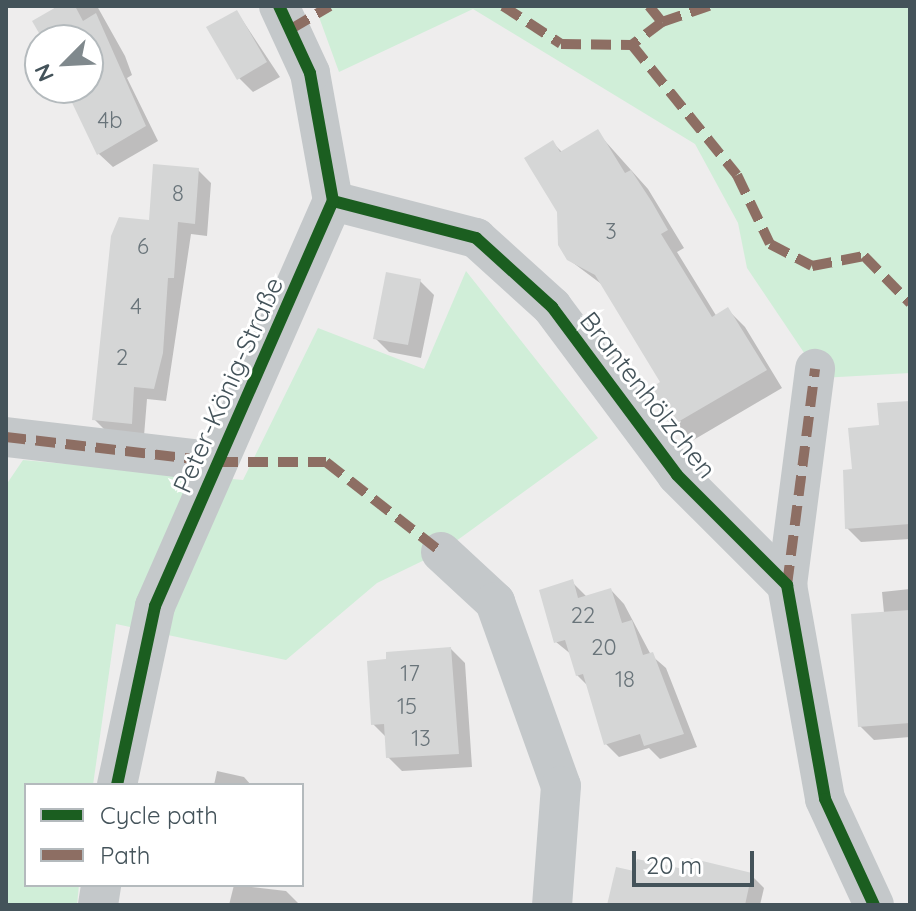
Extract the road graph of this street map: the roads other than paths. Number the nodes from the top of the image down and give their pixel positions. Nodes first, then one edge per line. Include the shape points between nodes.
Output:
1 (279, 6) edge
2 (333, 201) junction
3 (815, 369) dead end
4 (6, 437) edge
5 (218, 462) junction
6 (441, 552) dead end
7 (787, 585) junction
8 (117, 783) edge
9 (552, 905) edge
10 (874, 905) edge

1 - 2 street via 310,73
2 - 5 street, Peter-König-Straße
2 - 7 street, Brantenhölzchen via 476,238 552,307 677,475
3 - 7 street
4 - 5 street
5 - 8 street, Peter-König-Straße via 155,606
6 - 9 street via 495,602 561,786
7 - 10 street via 825,799

